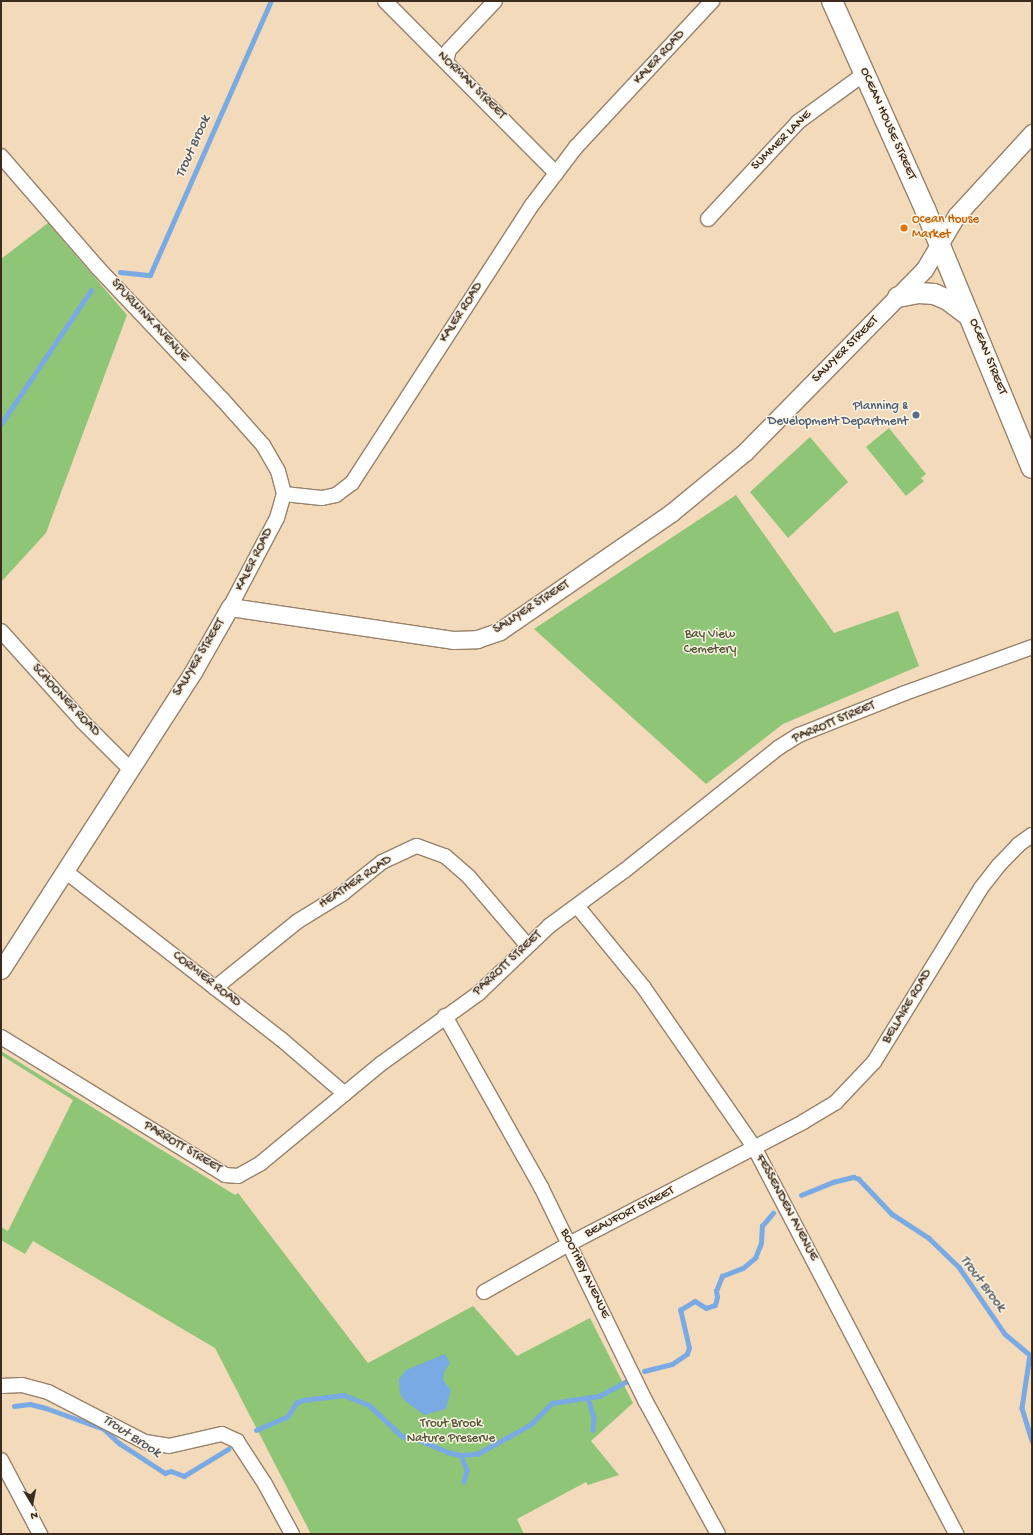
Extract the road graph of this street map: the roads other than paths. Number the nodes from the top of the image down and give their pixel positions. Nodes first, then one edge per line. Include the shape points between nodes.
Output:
1 (385, 1) edge
2 (495, 1) edge
3 (712, 1) edge
4 (832, 1) edge
5 (446, 61) junction
6 (864, 74) junction
7 (1032, 133) edge
8 (1, 156) edge
9 (556, 173) junction
10 (708, 219) dead end
11 (939, 247) junction
12 (898, 297) junction
13 (970, 317) junction
14 (1032, 468) edge
15 (284, 494) junction
16 (230, 607) junction
17 (1, 631) edge
18 (1032, 647) edge
19 (131, 770) junction
20 (1032, 835) edge
21 (65, 870) junction
22 (577, 906) junction
23 (527, 946) junction
24 (1, 970) edge
25 (215, 988) junction
26 (445, 1016) junction
27 (1, 1037) edge
28 (345, 1094) junction
29 (754, 1147) junction
30 (569, 1244) junction
31 (484, 1292) dead end
32 (1, 1386) edge
33 (1, 1460) edge
34 (40, 1534) edge
35 (292, 1534) edge
36 (718, 1534) edge
37 (956, 1534) edge

1 - 5 street, NORMAN STREET
2 - 5 street via 449,50
3 - 9 street, KALER ROAD via 576,147
4 - 6 main road, OCEAN HOUSE STREET
5 - 9 street, NORMAN STREET
6 - 10 street, SUMMER LANE via 798,122
6 - 11 main road, OCEAN HOUSE STREET
7 - 11 street, SAWYER STREET via 956,216
8 - 15 street, SPURWINK AVENUE via 97,267 263,446 278,470
9 - 15 street, KALER ROAD via 532,205 352,483 336,495 322,498
11 - 12 street, SAWYER STREET via 924,270
11 - 13 main road, OCEAN STREET
12 - 13 main road via 919,292 934,294 948,300
12 - 16 street, SAWYER STREET via 745,452 705,487 563,588 489,636 453,640
13 - 14 main road, OCEAN STREET
15 - 16 street, KALER ROAD via 277,518
16 - 19 street, SAWYER STREET via 193,672
17 - 19 street, SCHOONER ROAD via 82,721
18 - 22 street, PARROTT STREET via 799,736 778,748
19 - 21 street, SAWYER STREET
20 - 29 street, BELLAIRE ROAD via 1003,860 981,888 874,1062 836,1102
21 - 24 street, SAWYER STREET
21 - 25 street, CORMIER ROAD
22 - 23 street, PARROTT STREET
22 - 29 street, FESSENDEN AVENUE via 644,988
23 - 25 street, HEATHER ROAD via 469,877 445,856 417,846 382,862 342,894 298,922
23 - 26 street, PARROTT STREET via 479,993
25 - 28 street, CORMIER ROAD via 281,1039
26 - 28 street, PARROTT STREET
26 - 30 street, BOOTHBY AVENUE via 501,1112
27 - 28 street, PARROTT STREET via 225,1174 238,1176 261,1163
29 - 30 street, BEAUFORT STREET
29 - 37 street, FESSENDEN AVENUE
30 - 31 street, BEAUFORT STREET
30 - 36 street, BOOTHBY AVENUE via 646,1402
32 - 35 street via 22,1384 48,1392 145,1442 169,1446 222,1434 237,1441 248,1454
33 - 34 street

